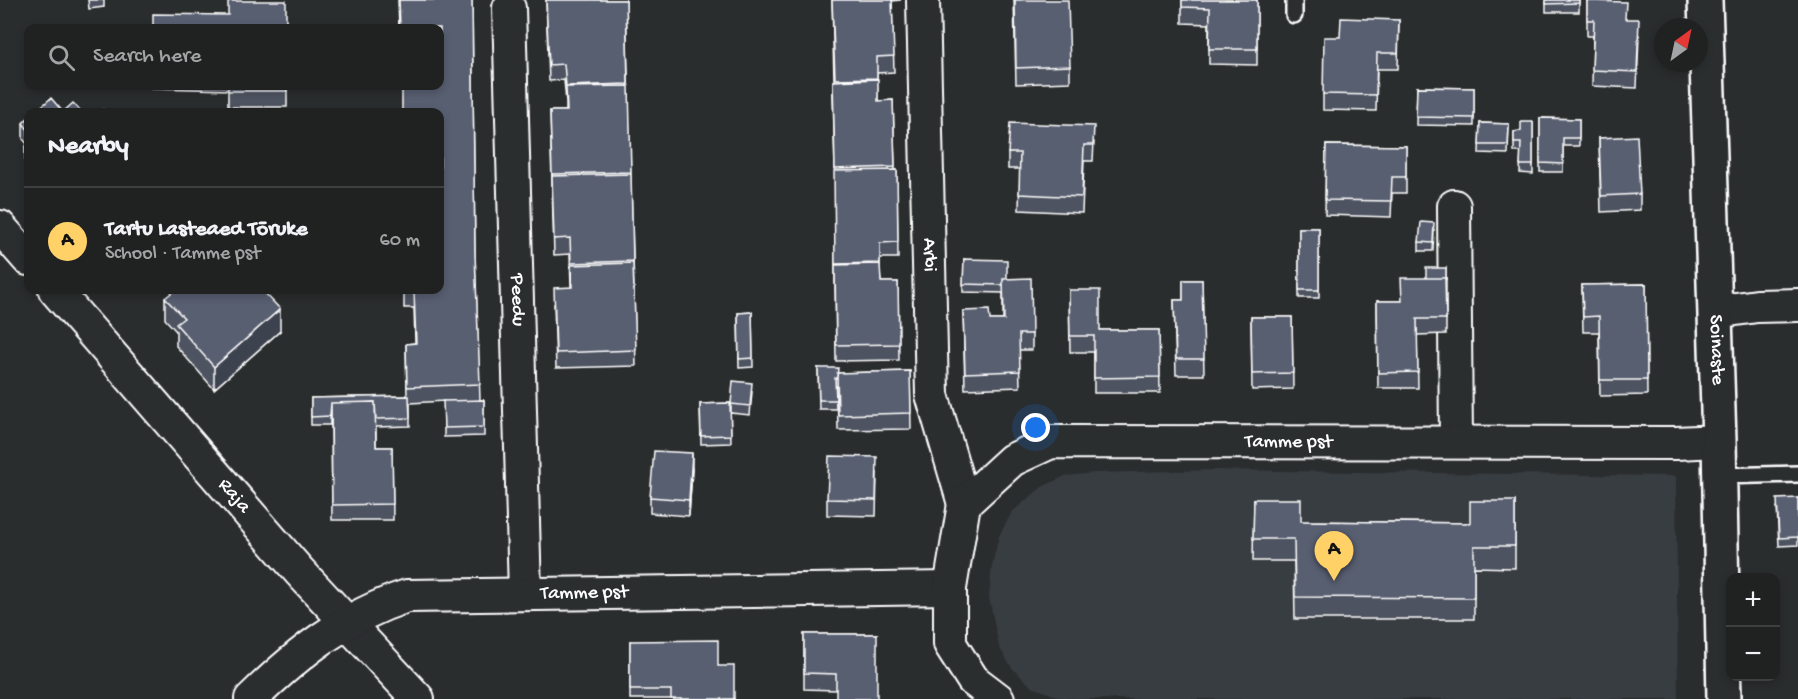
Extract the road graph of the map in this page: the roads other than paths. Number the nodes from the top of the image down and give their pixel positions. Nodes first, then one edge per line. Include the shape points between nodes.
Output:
1 (923, 0) edge
2 (1705, 0) edge
3 (509, 8) dead end
4 (1454, 206) dead end
5 (0, 226) edge
6 (24, 254) edge
7 (58, 294) edge
8 (1798, 305) edge
9 (1715, 312) junction
10 (1719, 441) junction
11 (1456, 442) junction
12 (1798, 474) edge
13 (1720, 476) junction
14 (964, 504) junction
15 (950, 588) junction
16 (525, 594) junction
17 (348, 621) junction
18 (251, 699) edge
19 (418, 699) edge
20 (998, 699) edge
21 (1724, 699) edge

1 - 14 street, Arbi via 932,395
2 - 9 street, Soinaste
3 - 16 street, Peedu
4 - 11 street
5 - 6 street
7 - 17 street, Raja via 299,571
8 - 9 street
9 - 10 street, Soinaste
10 - 11 street, Tamme pst
10 - 13 street, Soinaste
11 - 14 street, Tamme pst via 1051,442 1011,460
12 - 13 lane
13 - 21 street, Soinaste
14 - 15 street
15 - 16 street, Tamme pst
15 - 20 street via 950,644 973,680
16 - 17 street, Tamme pst via 407,596
17 - 18 street, Tamme pst via 303,651
17 - 19 street, Raja

